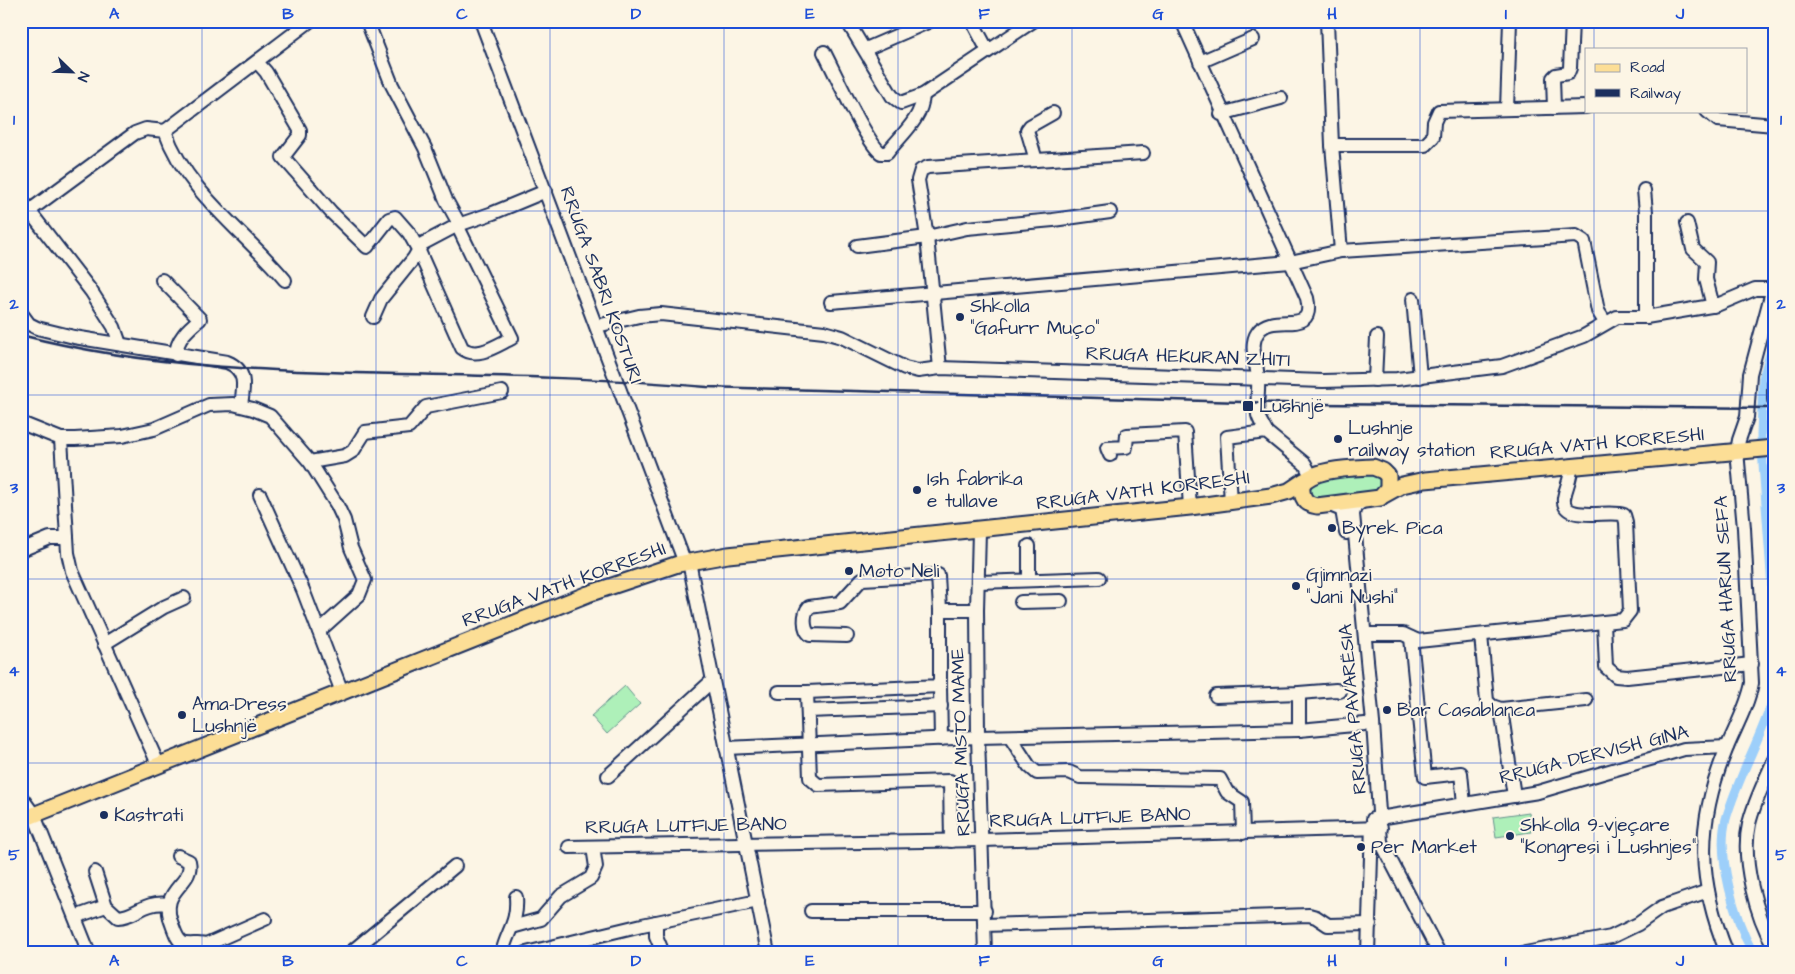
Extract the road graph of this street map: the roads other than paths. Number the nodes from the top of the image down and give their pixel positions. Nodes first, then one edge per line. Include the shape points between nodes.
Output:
1 (310, 21) edge
2 (367, 21) edge
3 (482, 21) edge
4 (847, 21) edge
5 (972, 21) edge
6 (1182, 21) edge
7 (1327, 21) edge
8 (1510, 21) edge
9 (1572, 21) edge
10 (931, 22) edge
11 (1031, 22) edge
12 (1253, 38) dead end
13 (868, 48) dead end
14 (988, 51) junction
15 (824, 52) dead end
16 (257, 62) junction
17 (1200, 62) junction
18 (923, 95) junction
19 (1281, 98) dead end
20 (1585, 107) edge
21 (1554, 108) junction
22 (1506, 109) junction
23 (1708, 112) edge
24 (1053, 113) dead end
25 (1222, 114) junction
26 (1774, 126) edge
27 (165, 131) junction
28 (1332, 145) junction
29 (1143, 153) dead end
30 (1036, 160) junction
31 (1644, 190) dead end
32 (546, 191) junction
33 (1110, 212) dead end
34 (26, 215) edge
35 (1687, 224) dead end
36 (458, 225) junction
37 (927, 237) junction
38 (857, 246) dead end
39 (418, 249) junction
40 (1341, 252) junction
41 (1290, 262) junction
42 (162, 280) dead end
43 (285, 280) dead end
44 (1773, 286) edge
45 (931, 292) junction
46 (1413, 299) dead end
47 (831, 302) dead end
48 (1713, 306) junction
49 (21, 313) edge
50 (374, 317) dead end
51 (1646, 317) junction
52 (1605, 322) junction
53 (597, 326) junction
54 (1377, 337) dead end
55 (120, 344) junction
56 (176, 355) junction
57 (940, 368) junction
58 (1420, 377) junction
59 (1258, 378) junction
60 (1376, 380) junction
61 (1774, 383) edge
62 (502, 392) dead end
63 (1774, 400) edge
64 (242, 404) junction
65 (21, 423) edge
66 (1266, 432) junction
67 (61, 439) junction
68 (1774, 448) edge
69 (1741, 451) junction
70 (1110, 455) dead end
71 (310, 462) junction
72 (1570, 467) junction
73 (1385, 472) junction
74 (1308, 478) junction
75 (1424, 480) junction
76 (260, 495) dead end
77 (1384, 495) junction
78 (1271, 496) junction
79 (1363, 501) junction
80 (1231, 502) junction
81 (1308, 504) junction
82 (1330, 504) junction
83 (1190, 508) junction
84 (979, 530) junction
85 (67, 538) junction
86 (1029, 546) dead end
87 (21, 550) edge
88 (687, 562) junction
89 (1099, 578) dead end
90 (1029, 580) junction
91 (978, 582) junction
92 (184, 598) dead end
93 (1021, 602) dead end
94 (1061, 602) dead end
95 (940, 610) junction
96 (977, 610) junction
97 (1604, 622) junction
98 (319, 631) junction
99 (1365, 634) junction
100 (1481, 635) junction
101 (847, 636) dead end
102 (1411, 638) junction
103 (104, 644) junction
104 (1752, 664) junction
105 (713, 680) junction
106 (940, 686) junction
107 (848, 690) junction
108 (1340, 691) dead end
109 (342, 692) junction
110 (779, 692) dead end
111 (807, 692) junction
112 (1299, 693) junction
113 (1216, 696) dead end
114 (1586, 700) dead end
115 (941, 706) junction
116 (848, 709) junction
117 (1501, 709) junction
118 (808, 710) junction
119 (1365, 724) junction
120 (1299, 730) junction
121 (1010, 737) junction
122 (978, 738) junction
123 (941, 739) junction
124 (809, 744) junction
125 (1727, 747) junction
126 (726, 748) junction
127 (1774, 760) edge
128 (158, 764) junction
129 (608, 776) dead end
130 (1514, 796) junction
131 (21, 797) edge
132 (1464, 804) junction
133 (27, 817) edge
134 (1377, 823) junction
135 (1243, 832) junction
136 (983, 840) junction
137 (951, 841) junction
138 (746, 844) junction
139 (569, 847) dead end
140 (593, 847) junction
141 (1384, 850) junction
142 (178, 856) dead end
143 (1372, 856) junction
144 (455, 866) dead end
145 (95, 872) dead end
146 (1708, 891) junction
147 (516, 897) dead end
148 (758, 901) junction
149 (168, 904) junction
150 (106, 906) junction
151 (811, 911) dead end
152 (985, 911) junction
153 (75, 917) junction
154 (265, 919) dead end
155 (656, 922) junction
156 (1370, 924) junction
157 (985, 925) junction
158 (512, 927) junction
159 (1774, 946) edge
160 (208, 949) edge
161 (87, 952) edge
162 (350, 953) edge
163 (502, 953) edge
164 (526, 953) edge
165 (663, 953) edge
166 (768, 953) edge
167 (985, 953) edge
168 (1368, 953) edge
169 (1439, 953) edge
170 (1525, 953) edge
171 (1727, 953) edge

1 - 16 street
2 - 36 street via 392,85 425,148
3 - 32 street, RRUGA SABRI KOSTURI
4 - 18 street via 896,101 901,103
5 - 14 street
6 - 17 street
7 - 28 street
8 - 22 street
9 - 21 street via 1570,68 1568,73 1553,78
10 - 13 street
11 - 14 street
12 - 17 street
14 - 18 street
15 - 18 street via 881,153 887,152 918,115 923,106
16 - 27 street
16 - 39 street via 300,130 300,135 283,157 295,171 367,247 388,218 395,217
17 - 25 street
19 - 25 street
20 - 21 street
21 - 22 street
22 - 28 street via 1439,111 1434,122 1434,137 1426,144
23 - 26 street via 1718,120
24 - 30 street via 1027,130
25 - 41 street
27 - 34 street via 135,133
27 - 43 street via 179,161 200,189
28 - 40 street
29 - 30 street
30 - 37 street via 921,170 918,180
31 - 51 street
32 - 36 street
32 - 53 street, RRUGA SABRI KOSTURI
33 - 37 street via 967,228
34 - 55 street via 91,291 114,327
35 - 48 street via 1693,249 1707,262 1706,279
36 - 39 street
36 - 39 street via 512,338 479,353 472,354 462,348
37 - 38 street
37 - 45 street
39 - 50 street via 381,300
40 - 41 street
40 - 52 street via 1576,236 1584,241 1598,311
41 - 45 street
41 - 59 street via 1310,310 1300,321 1268,323 1258,331 1254,340
42 - 56 street via 200,319 188,328 176,348
44 - 48 street, RRUGA HEKURAN ZHITI via 1756,289
44 - 69 street, RRUGA HARUN SEFA via 1750,374 1746,421 1739,440
45 - 47 street
45 - 57 street
46 - 58 street
48 - 51 street, RRUGA HEKURAN ZHITI
49 - 55 street via 29,324 37,328
51 - 52 street, RRUGA HEKURAN ZHITI via 1617,317
52 - 58 street, RRUGA HEKURAN ZHITI via 1584,336 1502,366
53 - 57 street, RRUGA HEKURAN ZHITI via 661,314 791,328 842,337 905,368 918,371
53 - 88 street, RRUGA SABRI KOSTURI
54 - 60 street
55 - 56 street
56 - 64 street via 237,366 244,388
57 - 59 street, RRUGA HEKURAN ZHITI
58 - 60 street, RRUGA HEKURAN ZHITI
59 - 60 street, RRUGA HEKURAN ZHITI
59 - 66 street via 1258,416
61 - 63 street
62 - 71 street via 426,407 409,427 365,432 353,451 345,456
64 - 67 street via 209,405 154,429 122,436
64 - 71 street via 270,416
65 - 67 street
66 - 74 street via 1305,464
66 - 80 street via 1227,437
67 - 85 street
68 - 69 main road, RRUGA VATH KORRESHI
69 - 72 main road, RRUGA VATH KORRESHI
69 - 104 street, RRUGA HARUN SEFA
70 - 83 street via 1107,448 1126,447 1127,436 1185,432
71 - 98 street via 344,520 351,548 365,580 359,595
72 - 75 main road, RRUGA VATH KORRESHI
72 - 97 street via 1571,478 1564,498 1571,511 1577,514 1617,512 1624,516 1626,522 1630,611 1623,620
73 - 74 main road, RRUGA VATH KORRESHI via 1367,468
73 - 75 main road, RRUGA VATH KORRESHI
73 - 77 main road via 1389,485
74 - 78 main road, RRUGA VATH KORRESHI via 1289,491
74 - 81 main road via 1302,494
75 - 77 main road, RRUGA VATH KORRESHI
76 - 98 street
77 - 79 main road, RRUGA VATH KORRESHI
78 - 80 main road, RRUGA VATH KORRESHI
78 - 81 main road, RRUGA VATH KORRESHI via 1293,498
79 - 82 main road, RRUGA VATH KORRESHI
79 - 99 street, RRUGA PAVARËSIA via 1353,514
80 - 83 main road, RRUGA VATH KORRESHI
81 - 82 main road, RRUGA VATH KORRESHI
82 - 119 street, RRUGA PAVARËSIA via 1341,508 1345,519
83 - 84 main road, RRUGA VATH KORRESHI
84 - 88 main road, RRUGA VATH KORRESHI
84 - 91 street, RRUGA MISTO MAME
85 - 87 street via 50,538
85 - 103 street via 72,571
86 - 90 street
88 - 105 street, RRUGA SABRI KOSTURI
88 - 109 main road, RRUGA VATH KORRESHI via 588,594
89 - 90 street
90 - 91 street
91 - 96 street, RRUGA MISTO MAME
92 - 103 street
93 - 94 street
95 - 96 street
95 - 101 street via 938,575 862,579 840,603 809,606 805,614 806,632 810,635
95 - 106 street
96 - 122 street, RRUGA MISTO MAME
97 - 100 street
97 - 104 street via 1606,667 1616,676
98 - 109 street
99 - 102 street via 1403,634
99 - 134 street, RRUGA PAVARËSIA
100 - 102 street via 1418,642
100 - 117 street via 1487,701
102 - 132 street via 1425,777 1461,773
103 - 128 street
104 - 125 street, RRUGA HARUN SEFA via 1748,701
105 - 126 street, RRUGA SABRI KOSTURI
105 - 129 street
106 - 107 street
106 - 115 street
107 - 111 street
107 - 116 street
108 - 112 street
109 - 128 main road, RRUGA VATH KORRESHI
110 - 111 street
111 - 118 street
112 - 113 street
112 - 120 street
114 - 117 street
115 - 116 street
115 - 123 street
116 - 118 street
117 - 130 street
118 - 124 street
119 - 120 street
119 - 134 street, RRUGA PAVARËSIA
120 - 121 street
121 - 122 street
121 - 135 street via 1037,773 1069,772 1080,777 1220,779 1227,792 1242,802
122 - 123 street
122 - 136 street, RRUGA MISTO MAME
123 - 124 street
124 - 126 street
124 - 137 street via 810,778 818,785 950,781
125 - 130 street, RRUGA DERVISH GINA via 1670,752 1555,788
125 - 146 street, RRUGA HARUN SEFA via 1706,813 1704,837
126 - 138 street, RRUGA SABRI KOSTURI
127 - 159 street via 1751,815 1746,848 1757,909
128 - 133 main road, RRUGA VATH KORRESHI
130 - 132 street, RRUGA DERVISH GINA
131 - 133 street
132 - 134 street, RRUGA DERVISH GINA
133 - 153 street
134 - 135 street, RRUGA LUTFIJE BANO
134 - 141 street
134 - 143 street
135 - 136 street, RRUGA LUTFIJE BANO
136 - 137 street, RRUGA LUTFIJE BANO
136 - 152 street, RRUGA MISTO MAME
137 - 138 street, RRUGA LUTFIJE BANO
138 - 140 street, RRUGA LUTFIJE BANO
138 - 148 street, RRUGA SABRI KOSTURI
139 - 140 street, RRUGA LUTFIJE BANO
140 - 158 street via 596,867 591,878 561,896 541,919
141 - 143 street via 1377,848
141 - 169 street
142 - 149 street via 189,861 191,867
143 - 156 street
144 - 162 street
145 - 150 street
146 - 170 street via 1662,907 1611,937
146 - 171 street, RRUGA HARUN SEFA
147 - 158 street
148 - 155 street
148 - 166 street, RRUGA SABRI KOSTURI
149 - 150 street via 149,904 118,917
149 - 160 street via 178,939
150 - 153 street
151 - 152 street
152 - 157 street, RRUGA MISTO MAME
153 - 161 street
154 - 160 street
155 - 164 street
155 - 165 street via 656,936
156 - 157 street via 1328,925 1316,916 1309,916
156 - 168 street
157 - 167 street, RRUGA MISTO MAME
158 - 163 street

